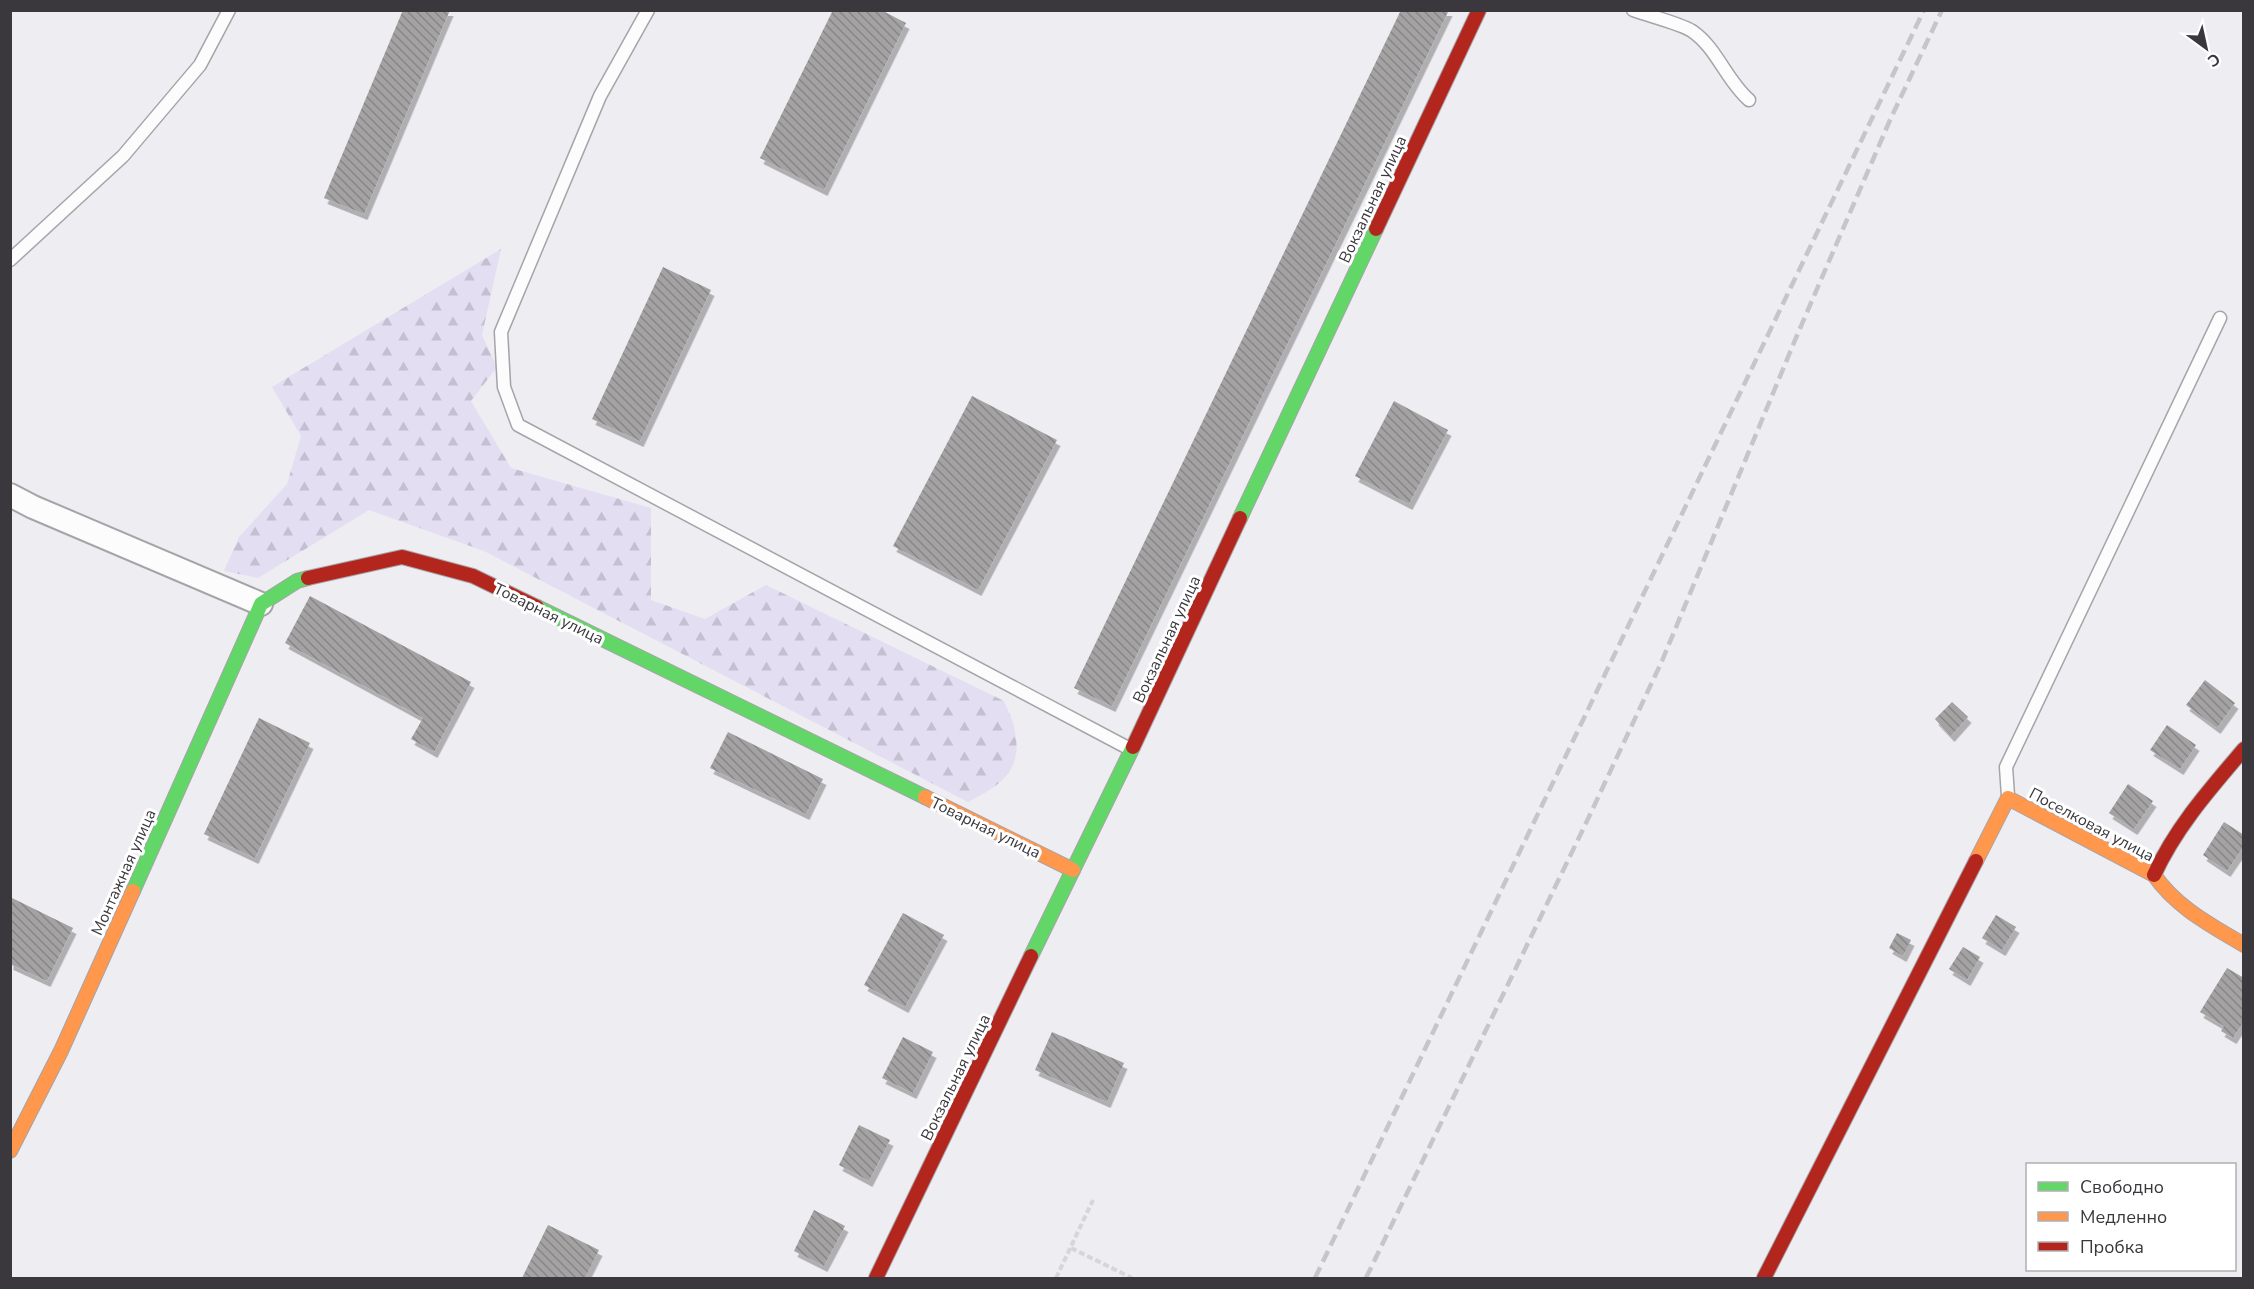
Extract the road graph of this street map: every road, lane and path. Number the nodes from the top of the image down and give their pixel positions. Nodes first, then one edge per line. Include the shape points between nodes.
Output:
1 (229, 10) edge
2 (648, 10) edge
3 (1479, 10) edge
4 (1634, 10) edge
5 (1749, 100) dead end
6 (10, 260) edge
7 (2220, 318) dead end
8 (10, 495) edge
9 (261, 604) junction
10 (2244, 748) edge
11 (1131, 750) junction
12 (2008, 798) junction
13 (1073, 870) junction
14 (2154, 875) junction
15 (2244, 945) edge
16 (10, 1151) edge
17 (1093, 1200) dead end
18 (1071, 1248) junction
19 (876, 1278) edge
20 (1056, 1278) edge
21 (1132, 1278) edge
22 (1764, 1278) edge

1 - 6 lane via 200,65 123,156
2 - 11 lane via 600,96 501,332 504,387 518,425
3 - 11 street, Вокзальная улица
4 - 5 lane via 1690,30 1707,45 1737,90
7 - 12 lane via 2006,767
8 - 9 street
9 - 13 street, Товарная улица via 297,581 402,557 473,576
9 - 16 street, Монтажная улица via 61,1051
10 - 14 street via 2174,834
11 - 13 street, Вокзальная улица
12 - 14 street, Поселковая улица
12 - 22 street
13 - 19 street, Вокзальная улица
14 - 15 street, Поселковая улица via 2174,901
17 - 18 path
18 - 20 path
18 - 21 path

